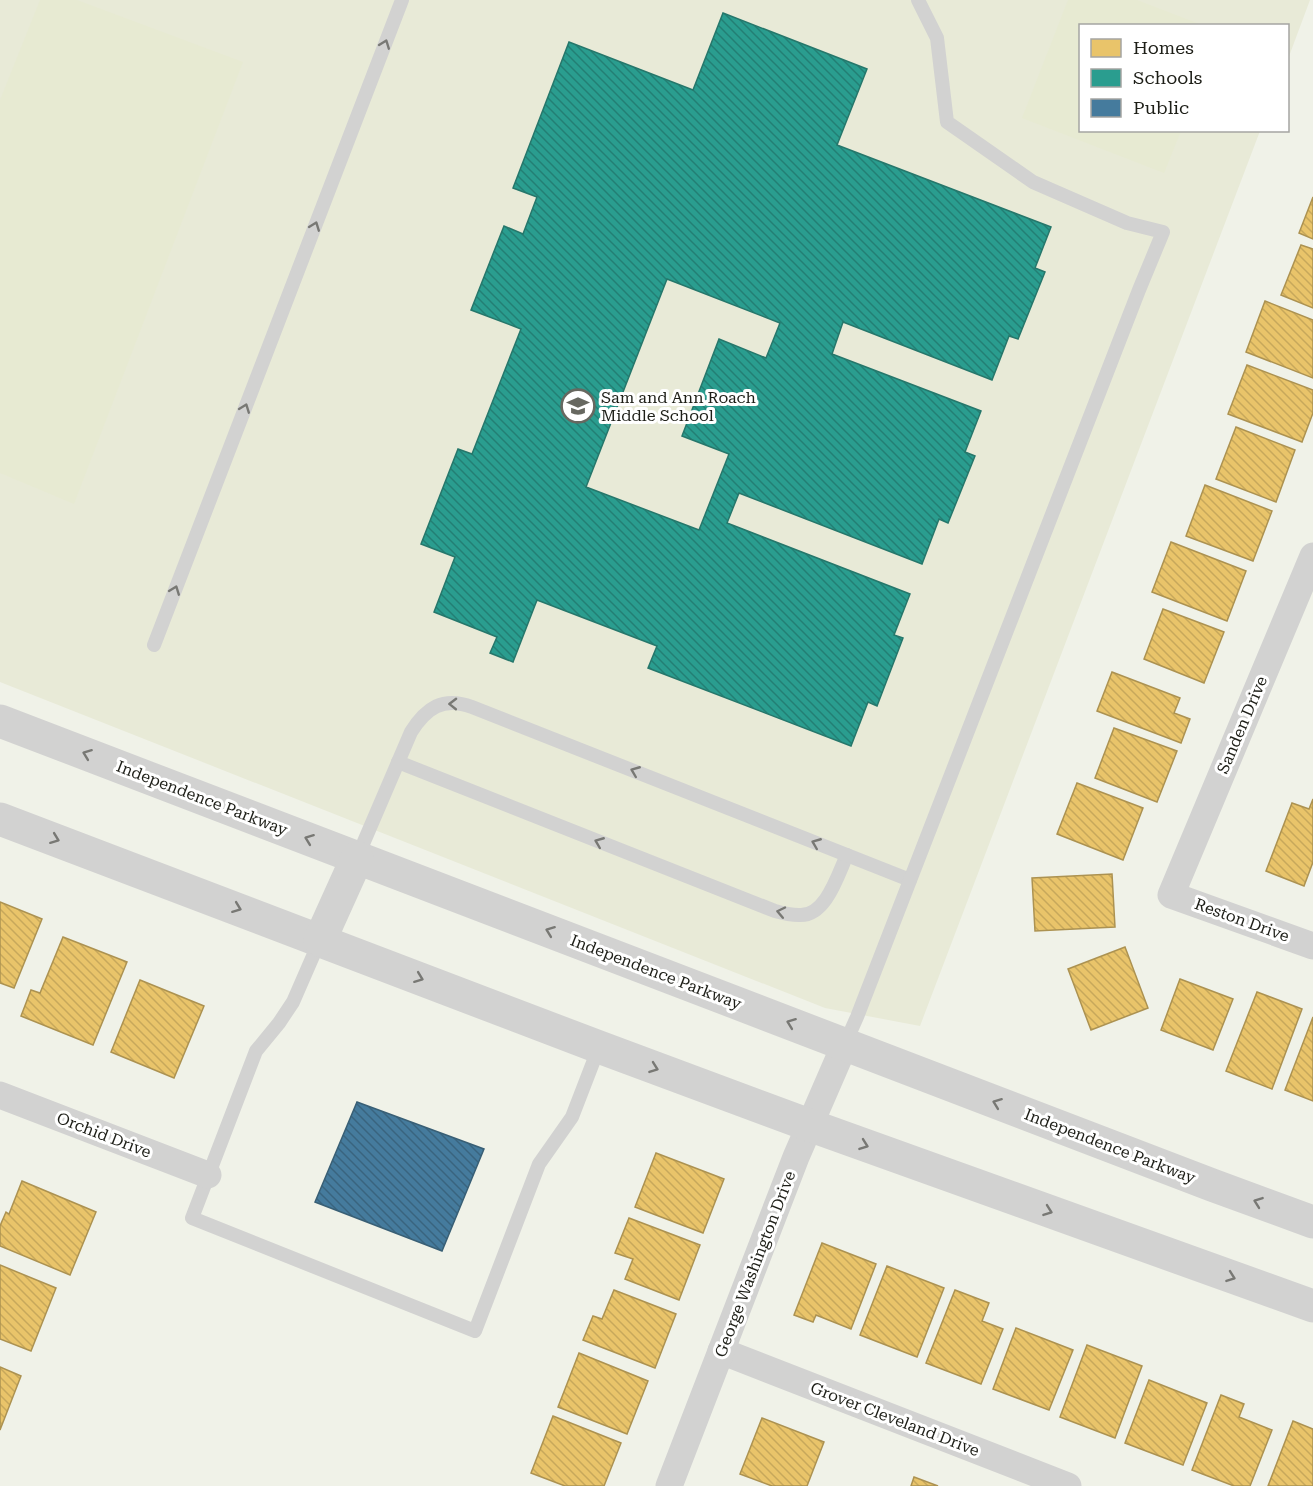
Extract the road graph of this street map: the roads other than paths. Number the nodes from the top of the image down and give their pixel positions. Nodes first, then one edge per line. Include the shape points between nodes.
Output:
1 (402, 0) edge
2 (918, 0) edge
3 (1311, 568) edge
4 (154, 645) dead end
5 (0, 721) edge
6 (398, 762) junction
7 (0, 819) edge
8 (847, 855) junction
9 (357, 858) junction
10 (910, 880) junction
11 (1171, 895) joint
12 (320, 940) junction
13 (1313, 946) edge
14 (845, 1044) junction
15 (599, 1047) junction
16 (0, 1095) edge
17 (809, 1125) junction
18 (208, 1174) junction
19 (1313, 1222) edge
20 (1313, 1306) edge
21 (721, 1351) junction
22 (1052, 1483) edge
23 (669, 1486) edge

4 -> 1 lane
2 - 10 lane via 937,38 947,122 1033,182 1127,223 1163,232
3 - 11 street, Sanden Drive
9 -> 5 main road, Independence Parkway
8 -> 6 lane via 465,704 440,704 429,710 411,732
8 -> 6 lane via 827,899 816,910 801,916 775,911
6 - 9 lane
7 -> 12 main road
8 - 10 lane
9 - 12 main road
14 -> 9 main road, Independence Parkway
10 - 14 lane
11 - 13 street, Reston Drive
12 -> 15 main road
12 - 18 lane via 293,1002 256,1052
14 - 17 street, George Washington Drive
19 -> 14 main road, Independence Parkway
15 -> 17 main road
15 - 18 lane via 572,1117 539,1164 475,1330 192,1218
16 - 18 street, Orchid Drive
17 -> 20 main road
17 - 21 street, George Washington Drive
21 - 22 street, Grover Cleveland Drive
21 - 23 street, George Washington Drive

